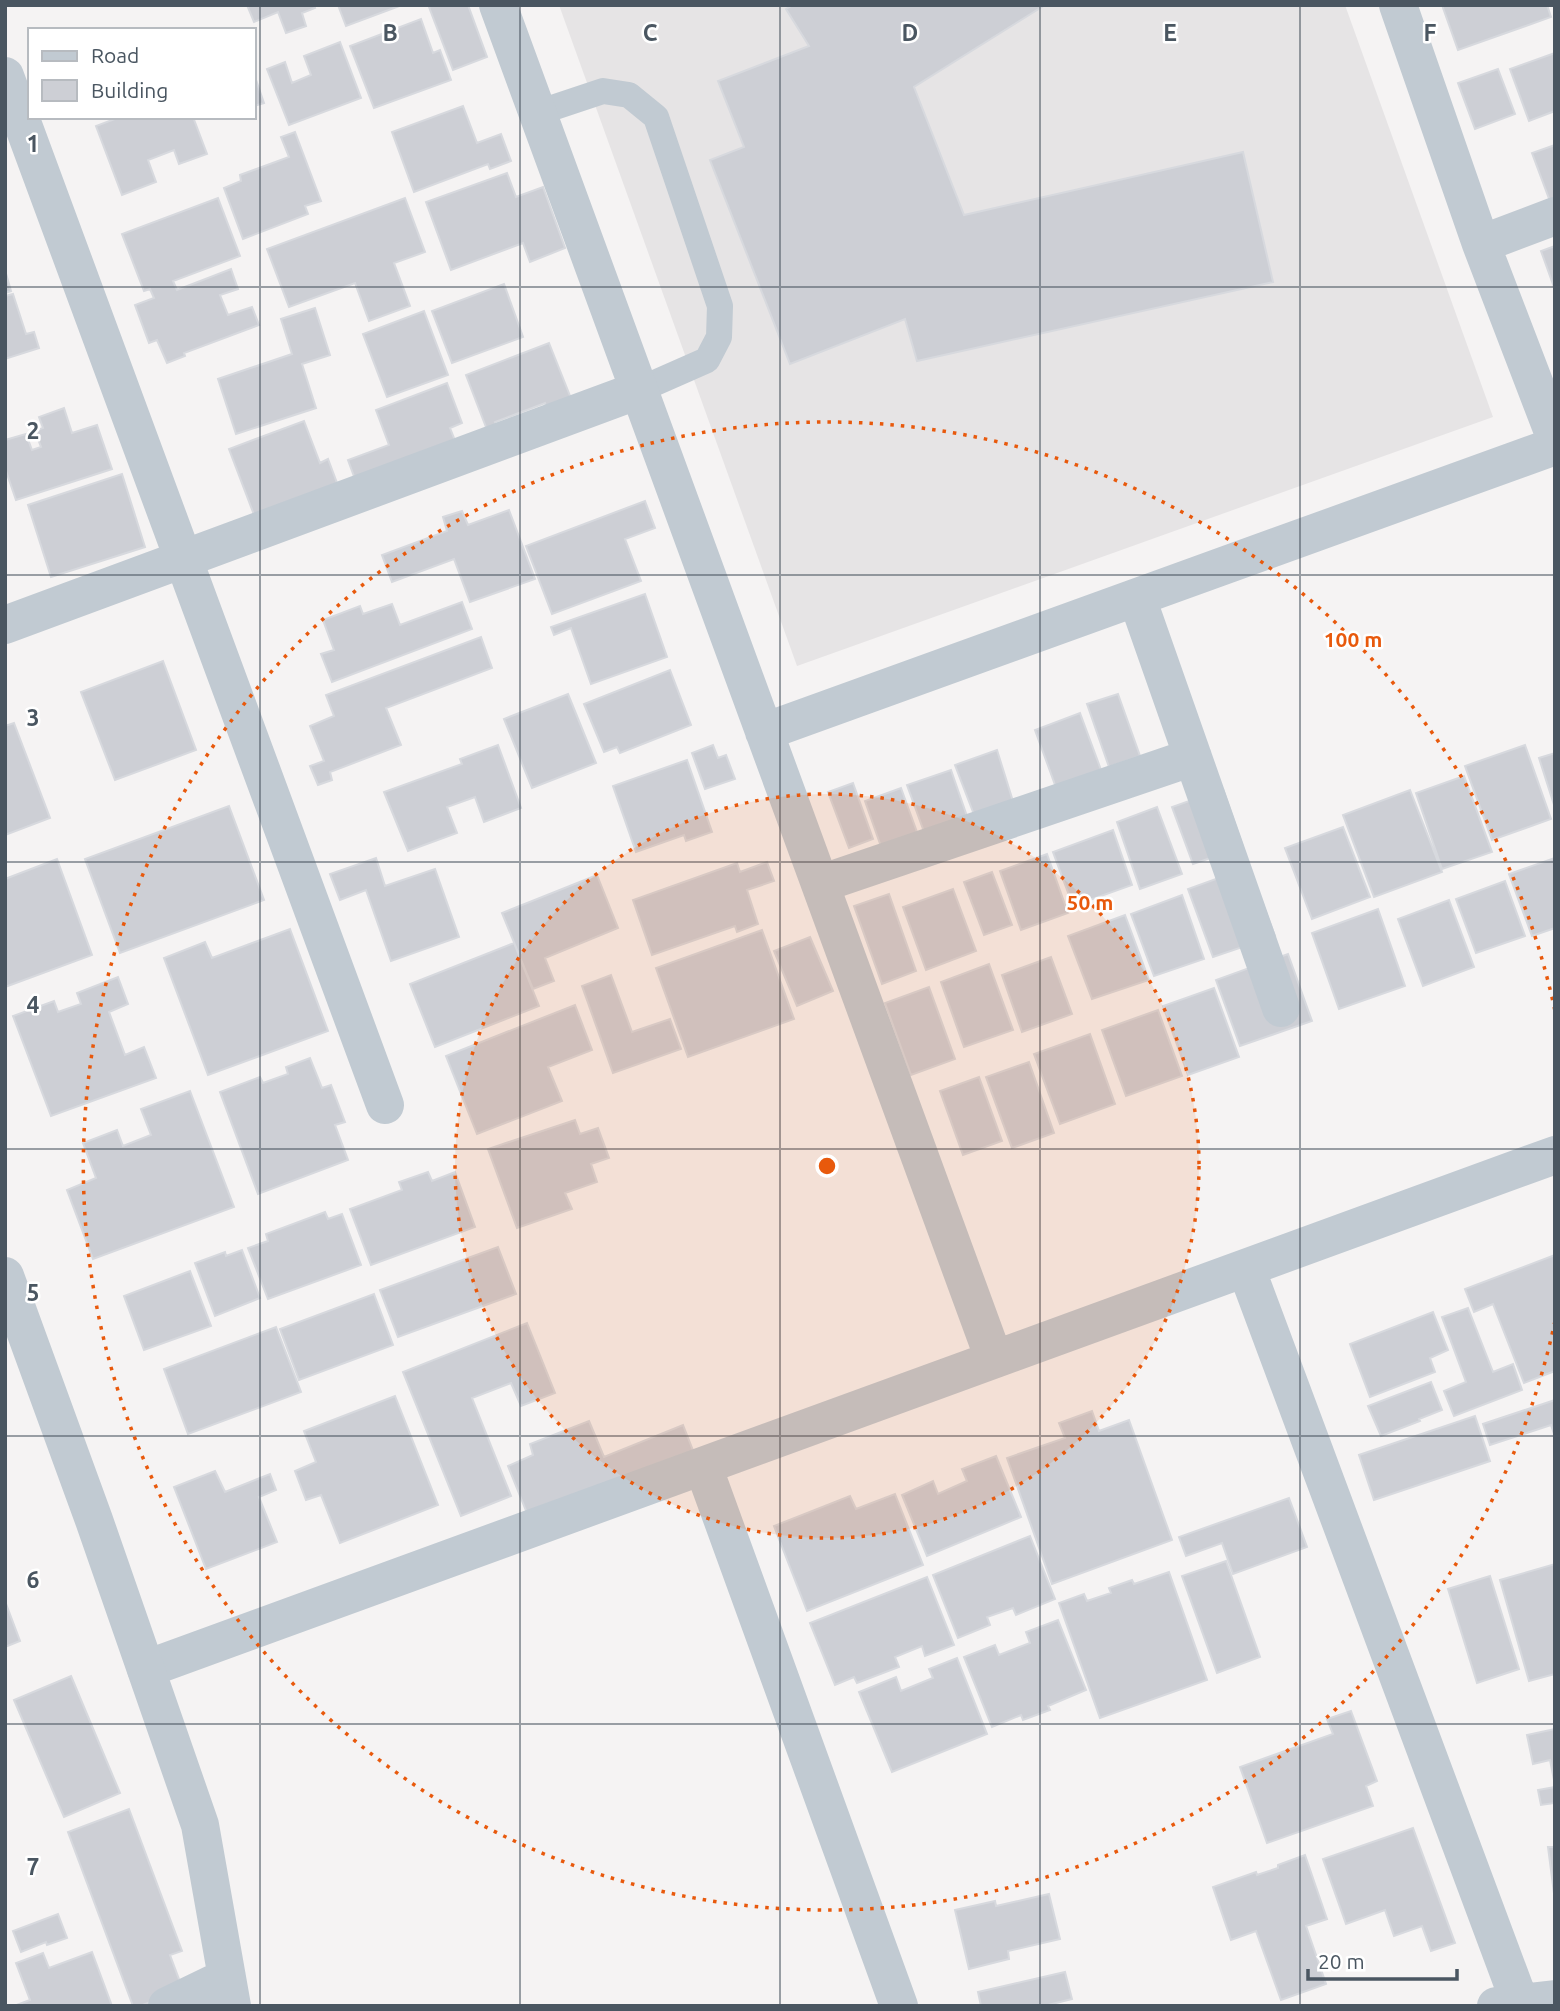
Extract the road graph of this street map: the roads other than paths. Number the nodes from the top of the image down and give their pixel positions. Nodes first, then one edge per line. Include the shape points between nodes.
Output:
1 (498, 5) edge
2 (1398, 5) edge
3 (5, 76) edge
4 (537, 113) junction
5 (1555, 216) edge
6 (1481, 244) junction
7 (639, 390) junction
8 (1553, 427) edge
9 (184, 559) junction
10 (1137, 598) junction
11 (5, 625) edge
12 (764, 732) junction
13 (1193, 757) junction
14 (820, 884) junction
15 (1282, 1007) dead end
16 (386, 1105) dead end
17 (1555, 1155) edge
18 (1246, 1268) junction
19 (5, 1276) edge
20 (994, 1359) junction
21 (703, 1466) junction
22 (146, 1668) junction
23 (230, 1991) edge
24 (1524, 2003) edge
25 (167, 2006) edge
26 (899, 2006) edge

1 - 4 street
2 - 6 street
3 - 9 street
4 - 7 street
4 - 7 lane via 603,91 629,95 656,117 720,306 719,337 707,360
5 - 6 street
6 - 8 street
7 - 9 street
7 - 12 street
8 - 10 street
9 - 11 street
9 - 16 street
10 - 12 street
10 - 13 street
12 - 14 street
13 - 14 street
13 - 15 street
14 - 20 street
17 - 18 street
18 - 20 street
18 - 24 street
19 - 22 street
20 - 21 street
21 - 22 street
21 - 26 street
22 - 23 street via 200,1825
23 - 25 street

